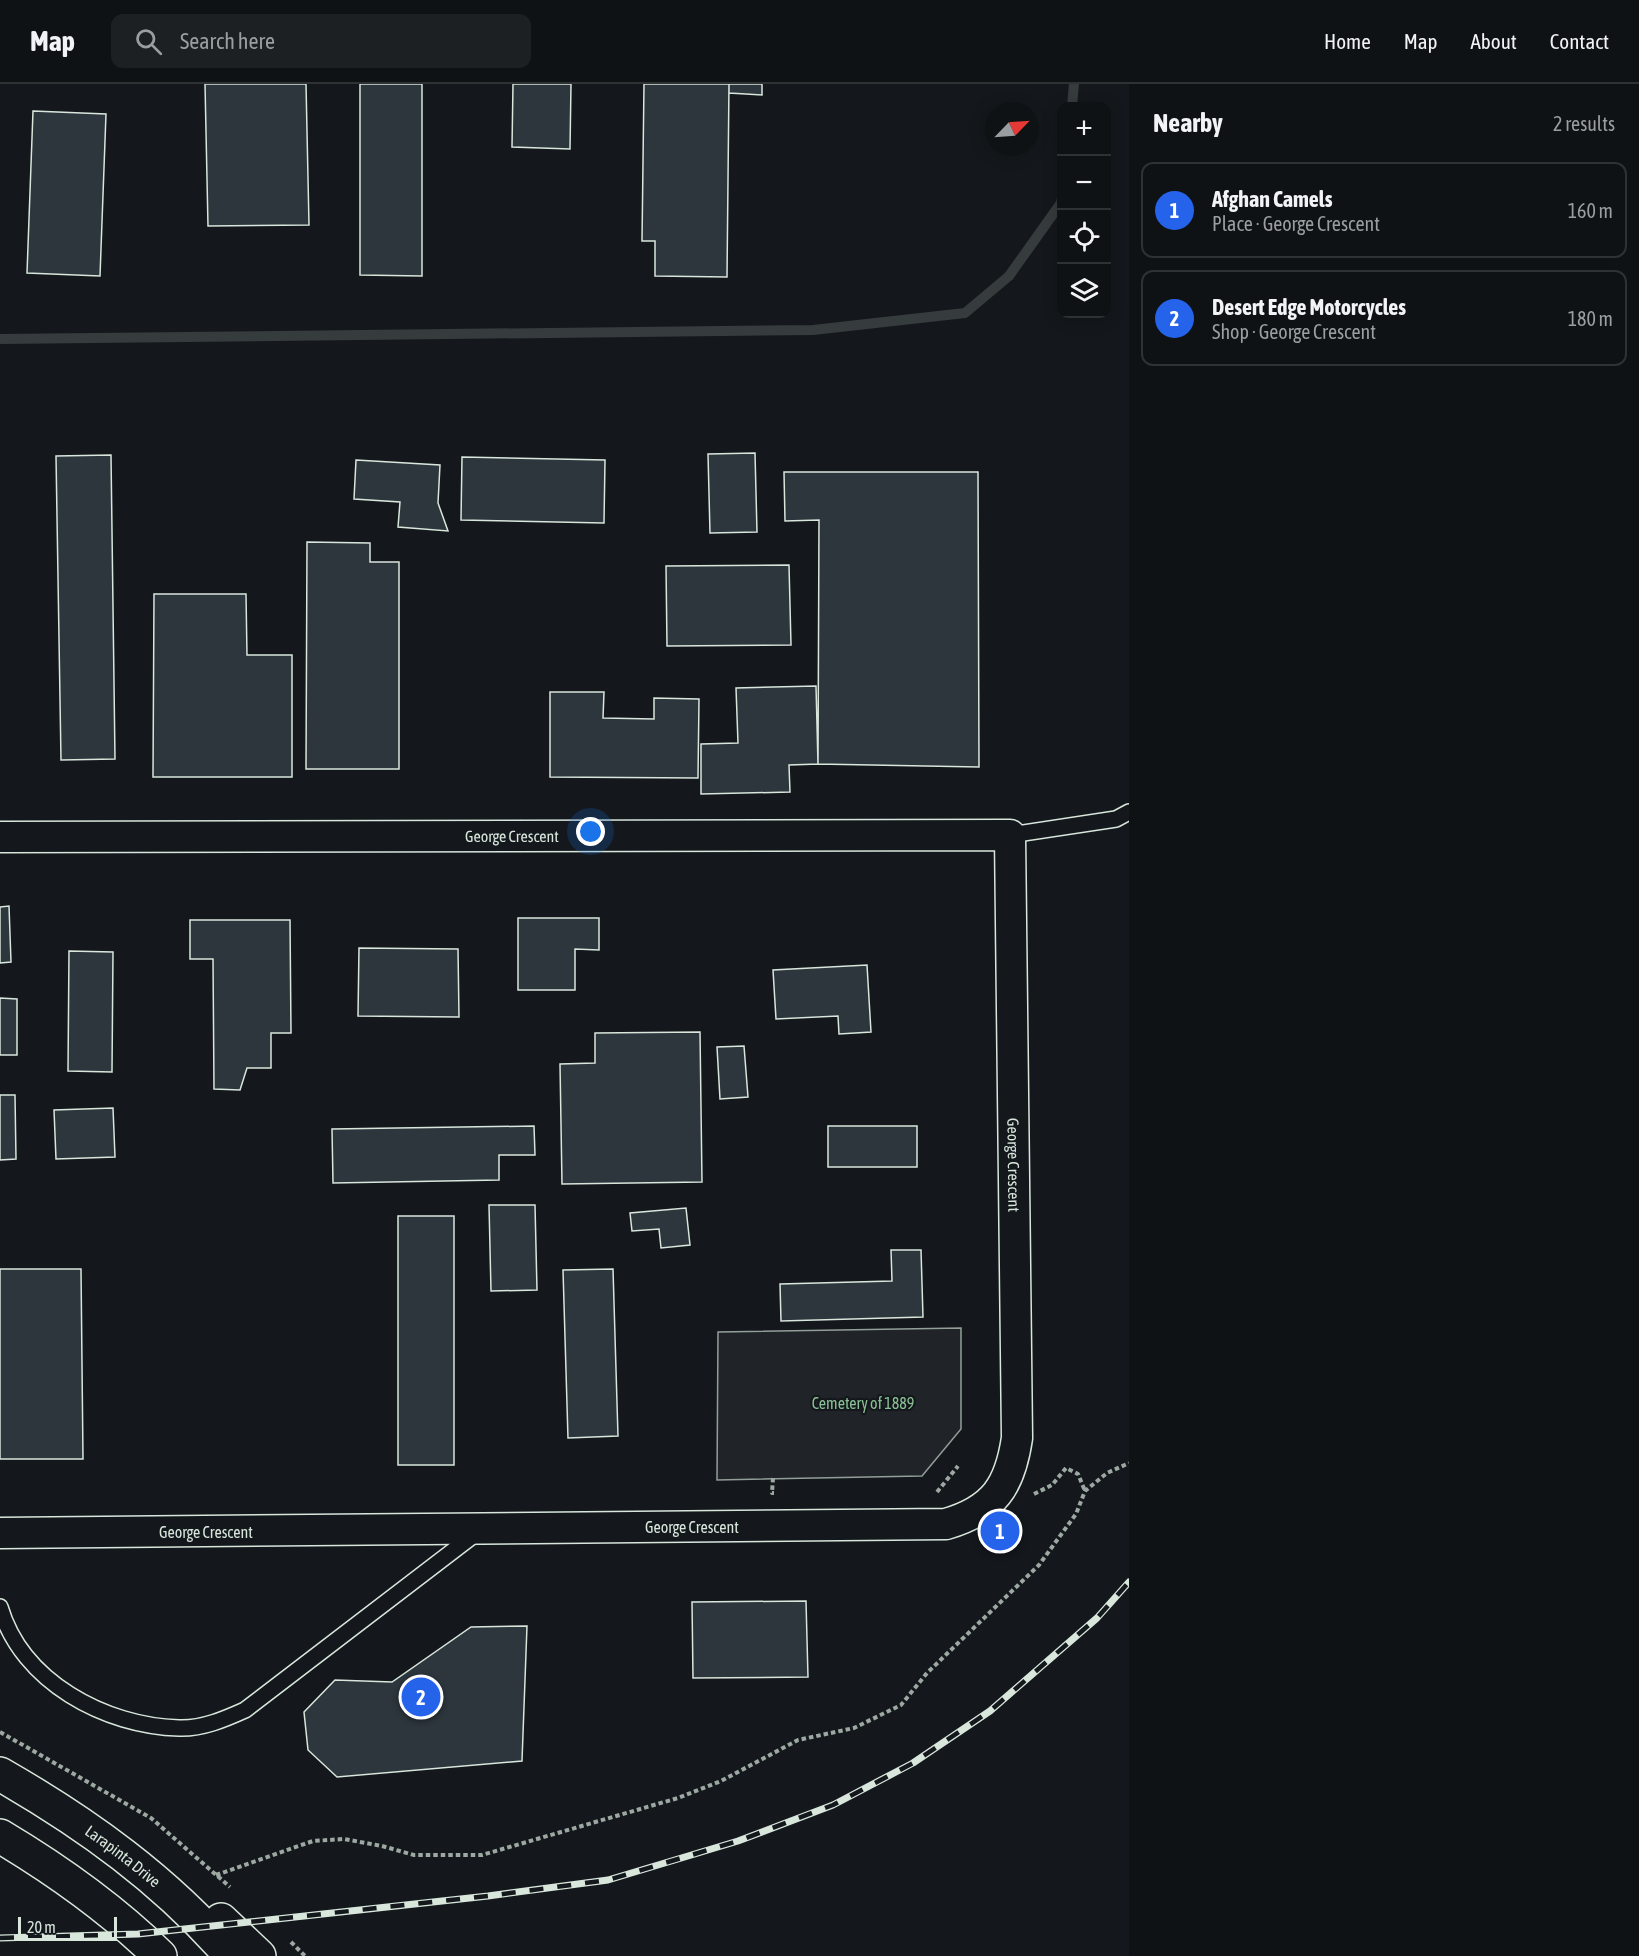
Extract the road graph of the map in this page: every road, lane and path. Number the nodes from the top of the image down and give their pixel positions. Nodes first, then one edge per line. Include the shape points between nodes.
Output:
1 (1129, 812) edge
2 (1010, 835) junction
3 (0, 837) edge
4 (1129, 1463) edge
5 (1085, 1491) junction
6 (1026, 1497) dead end
7 (483, 1528) junction
8 (3, 1539) edge
9 (0, 1607) edge
10 (0, 1732) edge
11 (0, 1774) edge
12 (0, 1836) edge
13 (115, 1847) junction
14 (216, 1875) junction
15 (233, 1890) dead end
16 (87, 1893) junction
17 (283, 1935) dead end
18 (142, 1956) edge
19 (159, 1956) edge
20 (231, 1956) edge
21 (259, 1956) edge
22 (305, 1956) edge

1 - 2 lane via 1116,819
2 - 3 street, George Crescent
2 - 7 street, George Crescent via 1017,1438 1013,1466 1002,1489 986,1506 964,1519 927,1525
4 - 5 path via 1107,1473
5 - 6 path via 1078,1474 1066,1468 1052,1485
5 - 14 path via 1076,1514 1040,1565 927,1673 901,1705 854,1728 798,1740 678,1798 482,1855 414,1855 344,1839 276,1853
7 - 8 street, George Crescent
7 - 9 lane via 245,1710 217,1722 181,1728 100,1712 63,1692 27,1656 5,1626
10 - 14 path via 151,1818
11 - 13 main road, Larapinta Drive via 60,1808
12 - 16 main road
13 - 20 main road, Larapinta Drive via 165,1889
13 - 21 main road via 153,1861 197,1896
14 - 15 path
16 - 18 main road via 128,1935
16 - 19 main road
17 - 22 path

